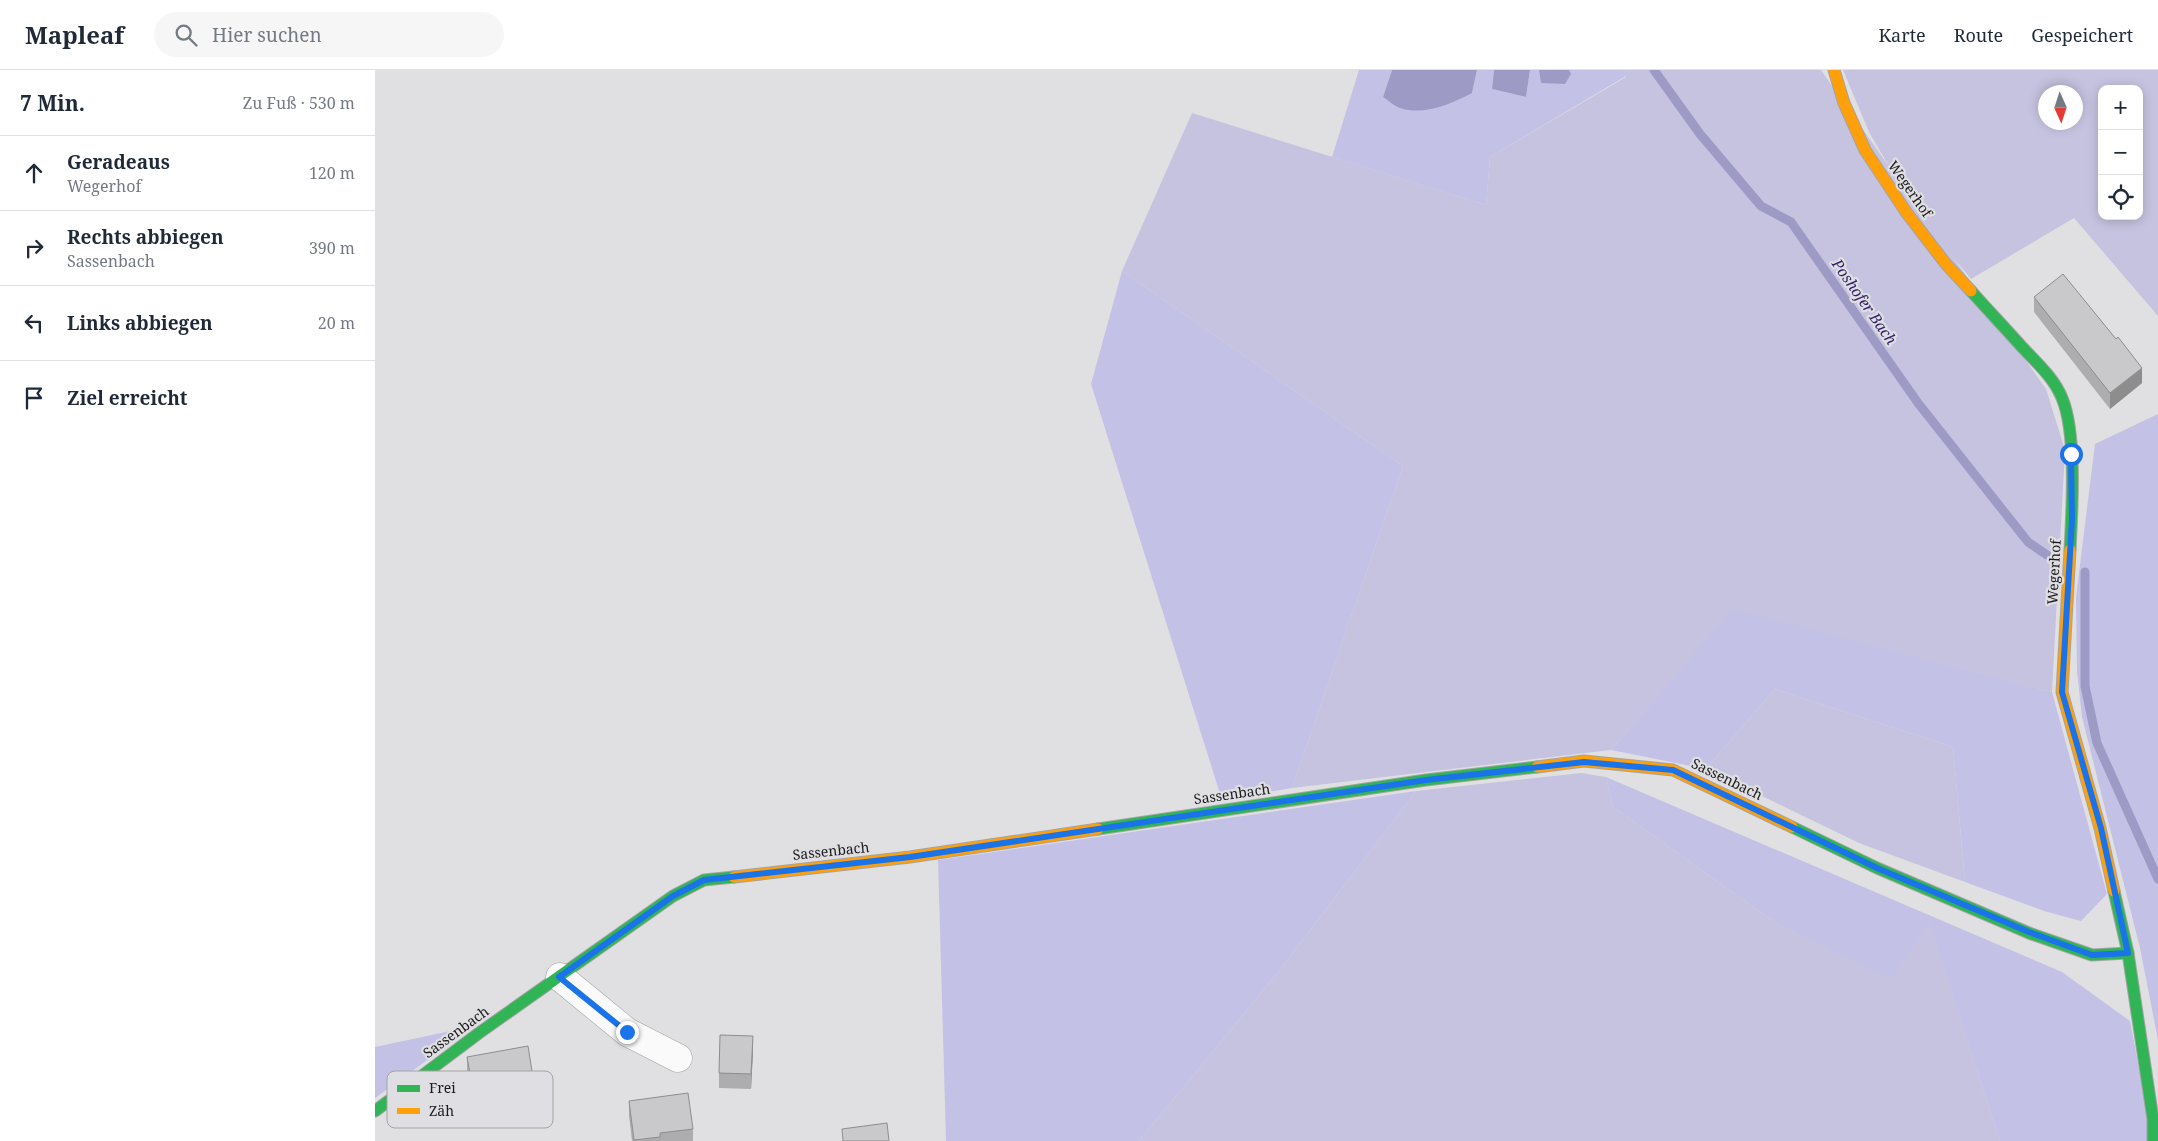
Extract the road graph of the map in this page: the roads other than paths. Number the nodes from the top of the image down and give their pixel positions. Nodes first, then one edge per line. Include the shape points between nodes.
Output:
1 (1835, 70) edge
2 (2128, 953) junction
3 (559, 977) junction
4 (678, 1058) dead end
5 (428, 1071) edge
6 (387, 1102) edge
7 (375, 1111) edge
8 (2153, 1141) edge

1 - 2 street, Wegerhof via 1844,103 1865,150 1906,212 1947,264 2047,375 2062,398 2068,419 2071,454 2072,519 2062,692 2101,828
2 - 3 street, Sassenbach via 2092,955 2029,932 1877,868 1673,770 1584,762 1426,780 910,857 704,880 673,896
2 - 8 street, Wegerhof via 2153,1119
3 - 4 street via 627,1032
3 - 5 street, Sassenbach
6 - 7 street, Sassenbach

